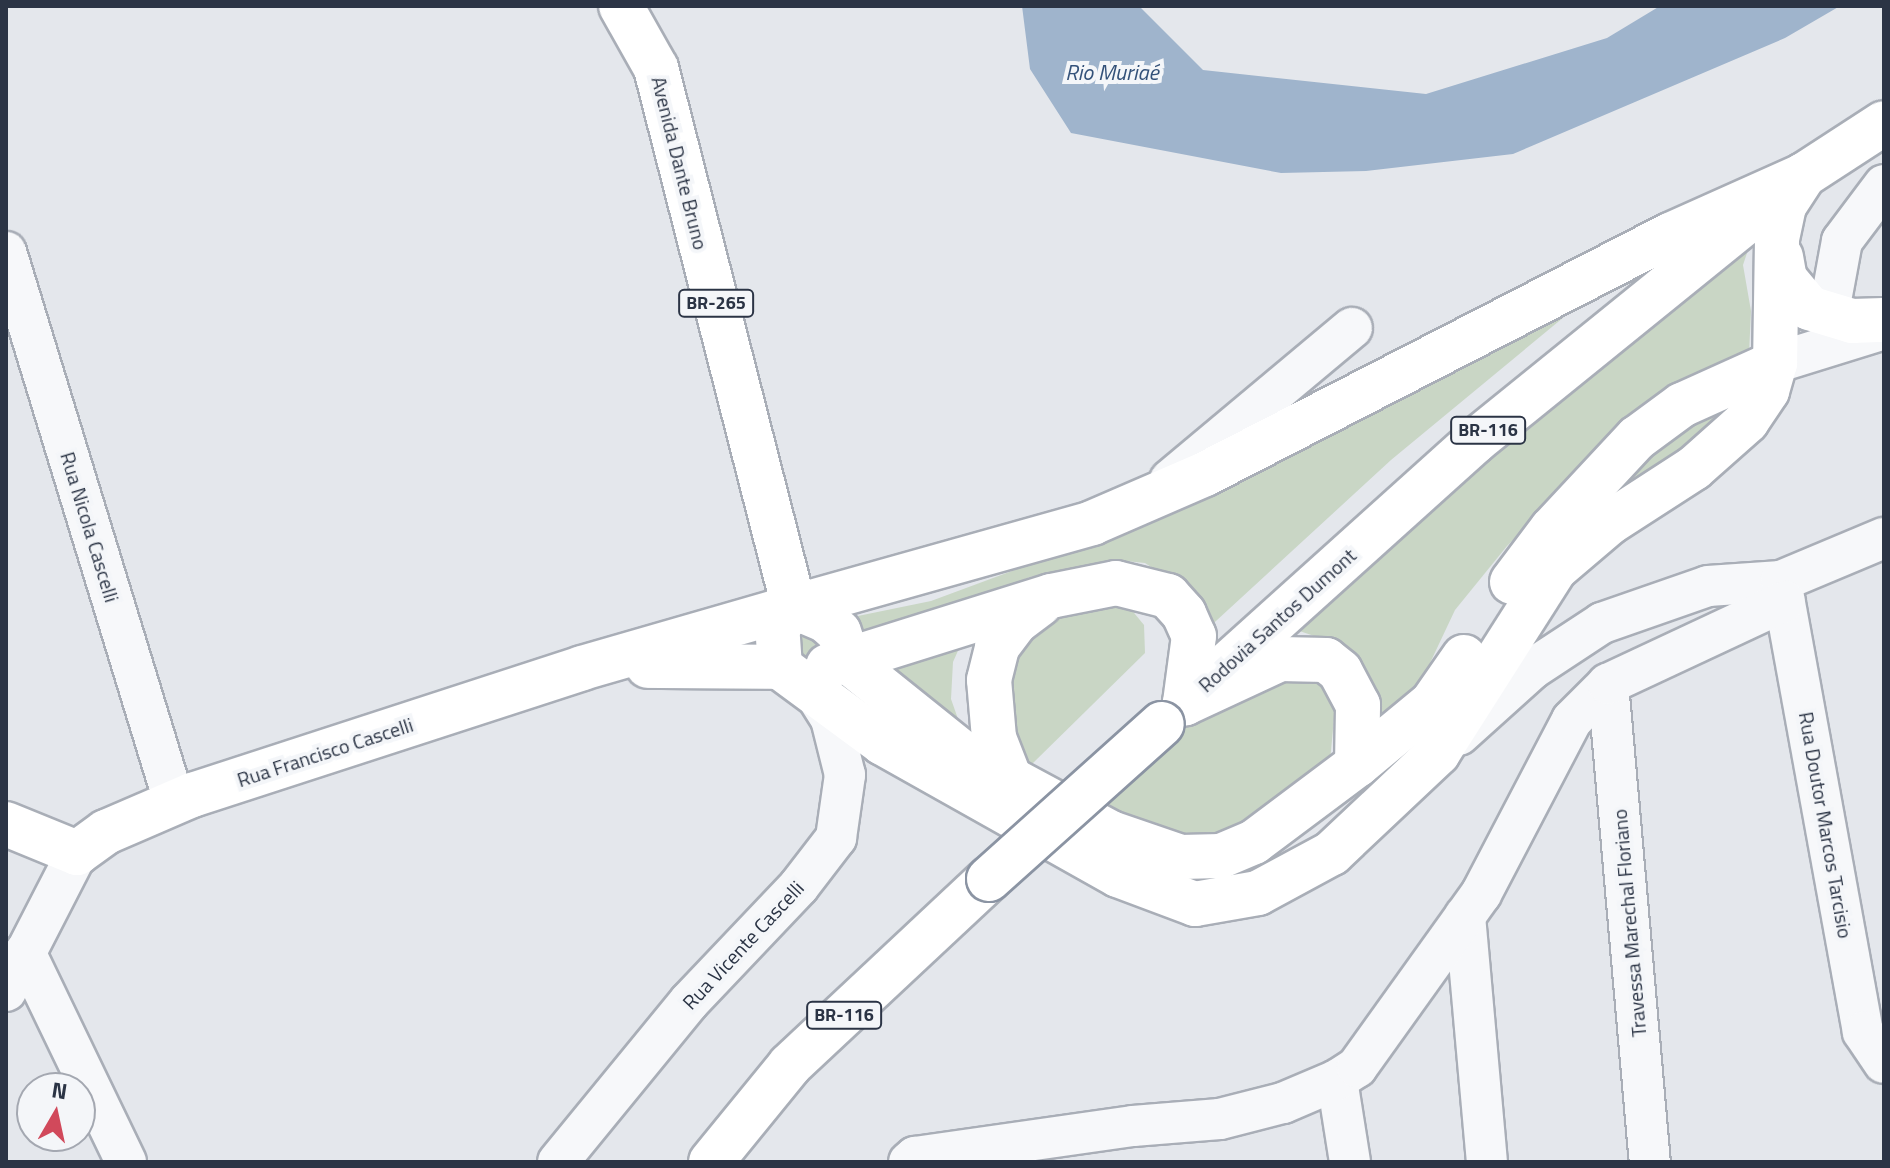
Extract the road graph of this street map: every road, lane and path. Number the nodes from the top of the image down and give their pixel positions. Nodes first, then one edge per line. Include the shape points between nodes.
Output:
1 (621, 6) edge
2 (1884, 123) edge
3 (1804, 175) junction
4 (1884, 185) edge
5 (1777, 240) junction
6 (6, 252) edge
7 (1828, 317) junction
8 (1884, 320) edge
9 (1352, 328) dead end
10 (1884, 329) edge
11 (1775, 363) junction
12 (1148, 498) junction
13 (1884, 538) edge
14 (1783, 591) junction
15 (1051, 596) junction
16 (794, 607) junction
17 (849, 662) junction
18 (780, 667) junction
19 (582, 668) junction
20 (1608, 684) junction
21 (819, 700) junction
22 (1174, 713) junction
23 (1438, 753) junction
24 (1357, 765) junction
25 (1010, 779) junction
26 (174, 801) junction
27 (6, 824) edge
28 (77, 853) junction
29 (1465, 916) junction
30 (25, 952) junction
31 (6, 991) edge
32 (1884, 1063) edge
33 (1337, 1080) junction
34 (126, 1162) edge
35 (558, 1162) edge
36 (711, 1162) edge
37 (909, 1162) edge
38 (1350, 1162) edge
39 (1487, 1162) edge
40 (1650, 1162) edge

1 - 16 main road, Avenida Dante Bruno / BR-265 via 656,68
2 - 3 main road, Rodovia Santos Dumont / BR-116
3 - 5 main road via 1784,206
3 - 12 main road, Rua Francisco Cascelli via 1670,235 1356,401
3 - 22 main road, Rodovia Santos Dumont / BR-116 via 1474,442
4 - 7 street via 1842,241
5 - 7 main road via 1794,294
5 - 11 main road
6 - 26 street, Rua Nicola Cascelli
7 - 8 main road
9 - 12 street
10 - 11 street
11 - 23 main road via 1767,391 1747,421 1694,468 1609,523 1555,569
11 - 24 main road via 1682,405 1637,438 1521,567 1432,703
12 - 16 main road, Rua Francisco Cascelli via 1092,523
13 - 14 street
14 - 20 street
14 - 23 street via 1708,586 1602,623 1532,669
14 - 32 street, Rua Doutor Marcos Tarcisio via 1863,1032
15 - 17 main road, Rua Francisco Cascelli
15 - 22 main road, Rua Francisco Cascelli via 1116,583 1168,596 1194,636
15 - 25 main road via 1016,622 997,647 989,680 994,738
16 - 17 main road via 839,632
16 - 18 main road via 777,628
16 - 19 main road, Rua Francisco Cascelli
17 - 18 main road, Rua Francisco Cascelli
17 - 25 main road via 920,723
18 - 19 main road, Rua Francisco Cascelli
18 - 21 main road
19 - 26 main road, Rua Francisco Cascelli
20 - 29 street via 1572,720
20 - 40 street, Travessa Marechal Floriano
21 - 23 main road via 883,743 1118,875 1195,904 1258,893 1332,853
21 - 35 street, Rua Vicente Cascelli via 831,719 845,775 836,838 799,886 678,1014
22 - 24 main road via 1280,659 1326,660 1340,671 1358,705
22 - 36 main road, Rodovia Santos Dumont / BR-116, bridge via 790,1065
24 - 25 main road via 1254,842 1221,856 1181,857 1111,833
26 - 28 main road, Rua Francisco Cascelli via 106,832
27 - 28 main road
28 - 30 street
29 - 33 street via 1357,1067
29 - 39 street
30 - 31 street
30 - 34 street
33 - 37 street via 1283,1103 1220,1119 1133,1126
33 - 38 street

